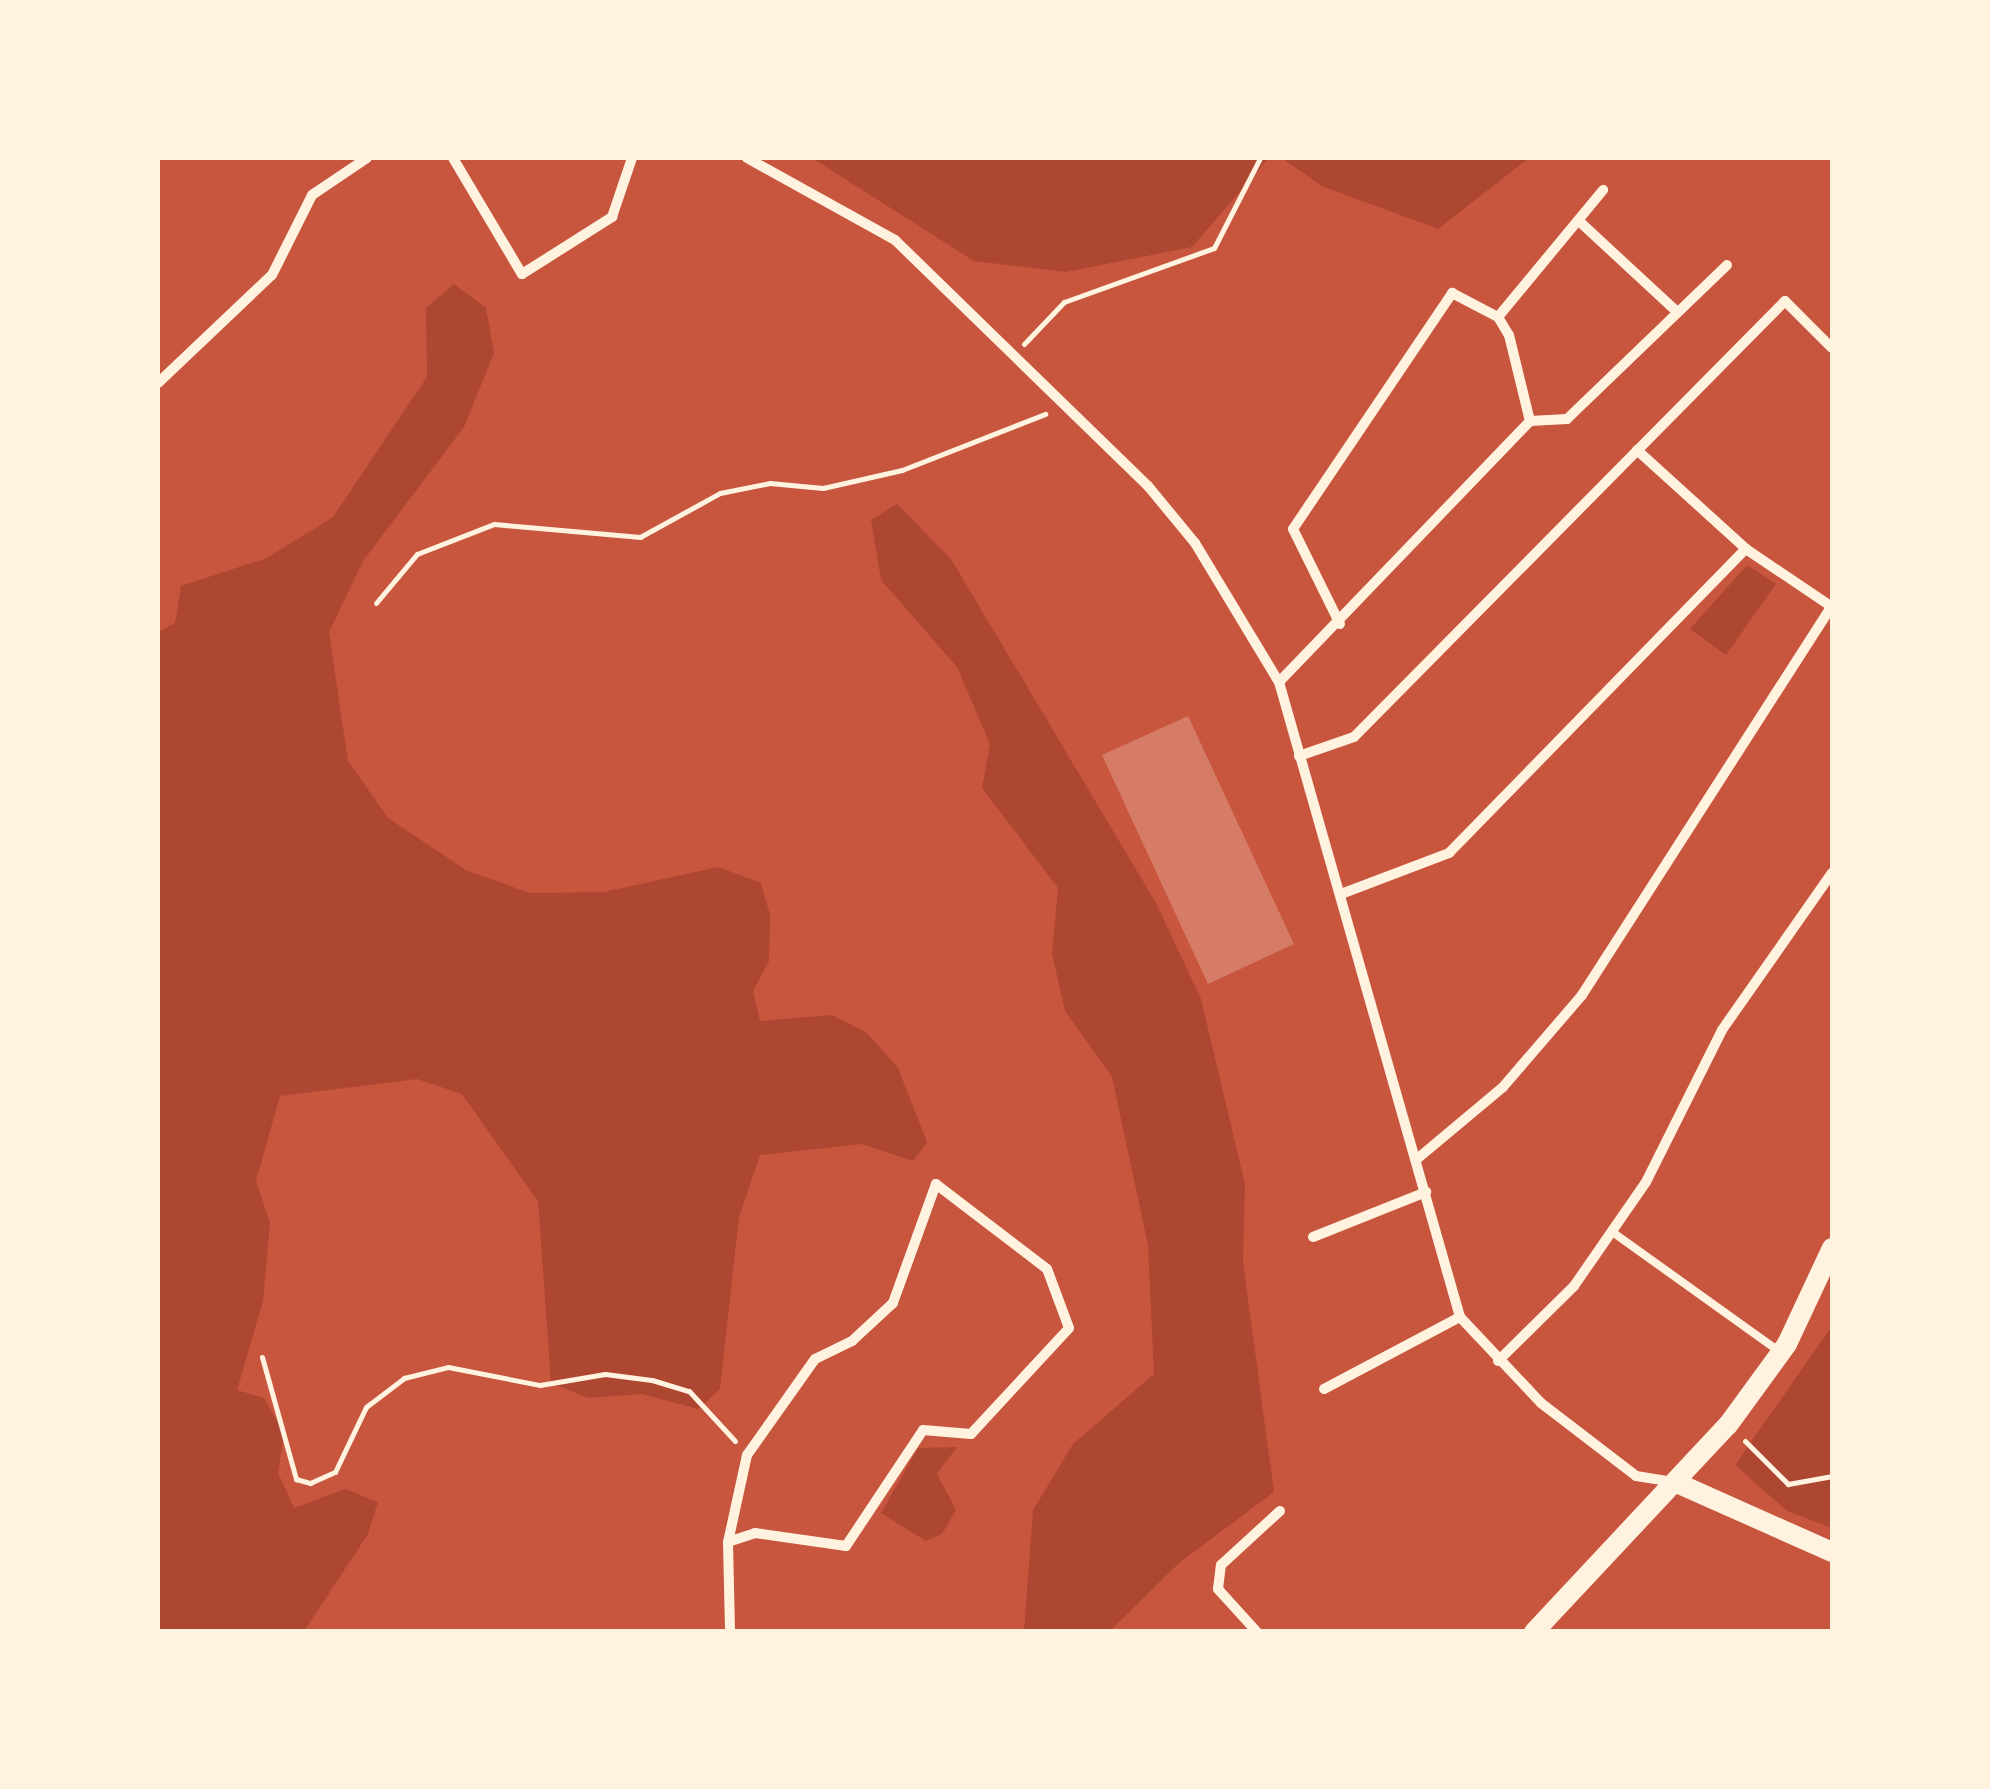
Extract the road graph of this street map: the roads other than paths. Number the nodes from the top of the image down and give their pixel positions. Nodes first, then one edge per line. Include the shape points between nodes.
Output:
1 (367, 158) edge
2 (454, 158) edge
3 (632, 158) edge
4 (747, 158) edge
5 (1602, 190) dead end
6 (1580, 222) junction
7 (1726, 264) dead end
8 (1676, 312) junction
9 (1498, 318) junction
10 (1832, 348) edge
11 (158, 383) edge
12 (1530, 421) junction
13 (1637, 450) junction
14 (1746, 549) junction
15 (1832, 606) edge
16 (1340, 624) junction
17 (1278, 682) junction
18 (1299, 756) junction
19 (1832, 873) edge
20 (1341, 894) junction
21 (1417, 1159) junction
22 (1426, 1192) junction
23 (1612, 1231) junction
24 (1313, 1237) dead end
25 (1832, 1248) edge
26 (1460, 1317) junction
27 (1781, 1353) junction
28 (1498, 1361) junction
29 (1324, 1389) dead end
30 (1677, 1484) junction
31 (1280, 1511) dead end
32 (728, 1542) junction
33 (1832, 1552) edge
34 (730, 1632) edge
35 (1257, 1632) edge
36 (1534, 1632) edge

1 - 11 street via 312,195 272,274
2 - 3 street via 522,274 612,217
4 - 17 street via 895,240 1148,486 1195,544
5 - 6 street
6 - 8 street
6 - 9 street
7 - 8 street
8 - 12 street via 1567,418
9 - 12 street
9 - 16 street via 1452,293 1293,529
10 - 13 street via 1786,301
12 - 16 street
13 - 14 street
13 - 18 street via 1354,737
14 - 15 street
14 - 20 street via 1449,853
15 - 21 street via 1582,996 1503,1086
16 - 17 street
17 - 18 street
18 - 20 street
19 - 23 street via 1722,1030
20 - 21 street
21 - 22 street
22 - 24 street
22 - 26 street
23 - 27 lane
23 - 28 street via 1574,1286
25 - 27 main road
26 - 28 street
26 - 29 street
27 - 30 main road
28 - 30 street via 1636,1476
30 - 33 main road
30 - 36 main road
31 - 35 street via 1221,1565 1218,1589
32 - 32 street via 746,1454 815,1359 852,1341 893,1303 936,1184 1047,1269 1069,1328 971,1434 923,1430 846,1546 755,1534
32 - 34 street

